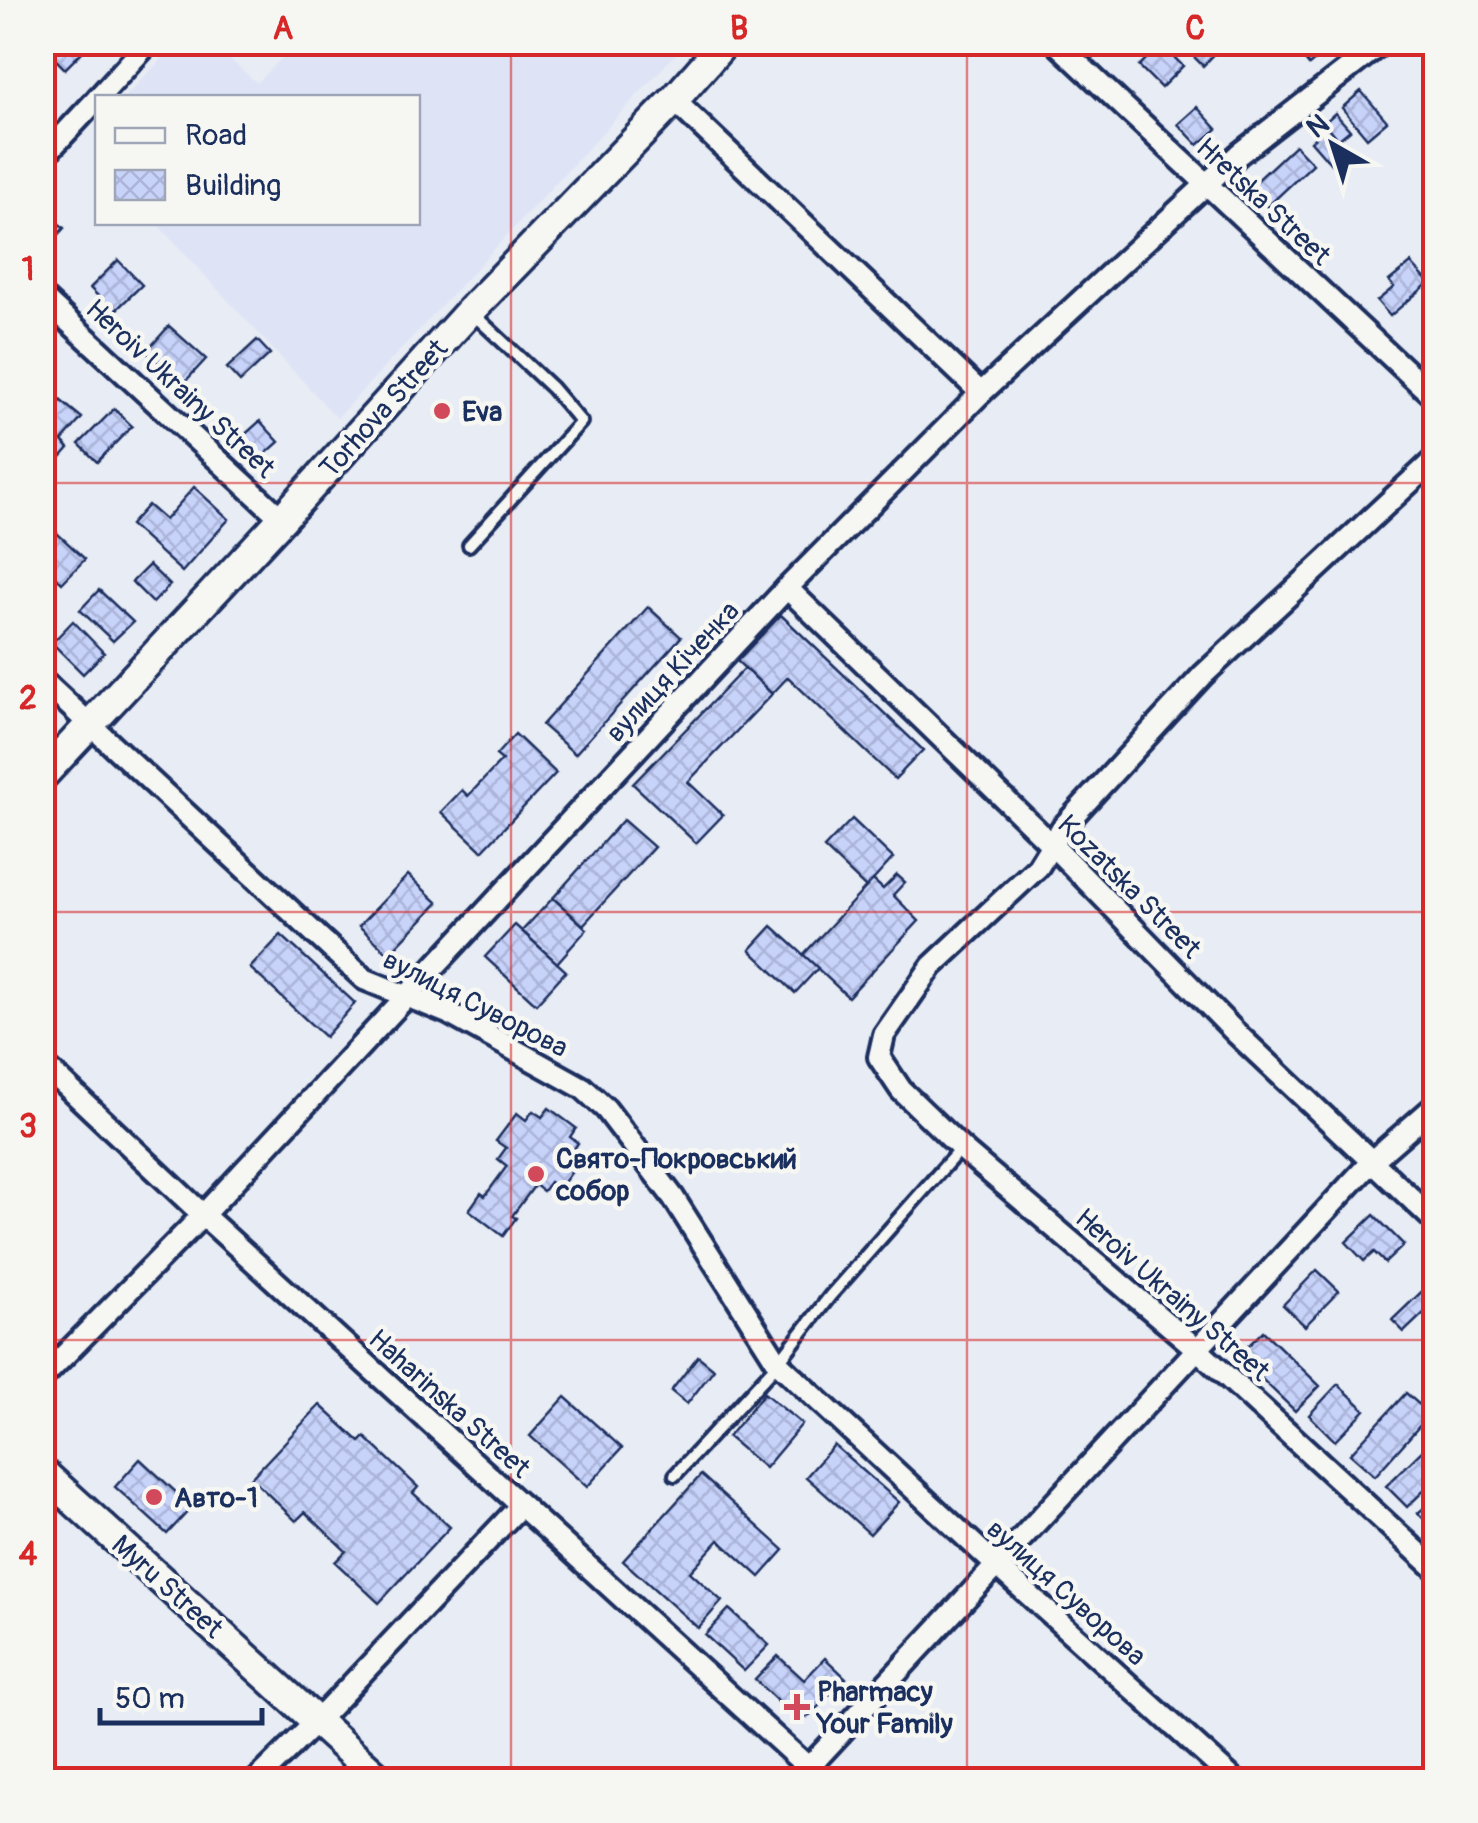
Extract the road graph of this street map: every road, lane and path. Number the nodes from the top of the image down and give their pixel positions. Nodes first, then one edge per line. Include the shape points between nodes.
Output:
1 (148, 42) edge
2 (725, 42) edge
3 (1055, 42) edge
4 (1383, 42) edge
5 (101, 95) edge
6 (674, 100) junction
7 (95, 101) edge
8 (42, 158) edge
9 (1206, 184) junction
10 (42, 298) edge
11 (470, 311) junction
12 (981, 393) junction
13 (1436, 399) edge
14 (1436, 458) edge
15 (282, 519) junction
16 (469, 545) dead end
17 (787, 588) junction
18 (42, 680) edge
19 (92, 724) junction
20 (42, 776) edge
21 (1052, 845) junction
22 (408, 996) junction
23 (42, 1063) edge
24 (1436, 1104) edge
25 (962, 1148) junction
26 (1372, 1161) junction
27 (203, 1215) junction
28 (1436, 1222) edge
29 (1198, 1350) junction
30 (778, 1363) junction
31 (42, 1378) edge
32 (42, 1472) edge
33 (675, 1475) dead end
34 (521, 1505) junction
35 (997, 1566) junction
36 (1436, 1569) edge
37 (317, 1721) junction
38 (809, 1776) edge
39 (257, 1780) edge
40 (381, 1780) edge
41 (1234, 1780) edge

1 - 5 street
2 - 6 main road, Torhova Street
3 - 9 street, Hretska Street
4 - 9 street, вулиця Кіченка
6 - 11 main road, Torhova Street
6 - 12 street
7 - 8 street
9 - 12 street, вулиця Кіченка
9 - 13 street, Hretska Street
10 - 15 street, Heroiv Ukrainy Street
11 - 15 main road, Torhova Street
11 - 16 lane via 581,422
12 - 17 street, вулиця Кіченка
14 - 21 street via 1203,675
15 - 19 main road, Torhova Street
17 - 21 street, Kozatska Street
17 - 22 street, вулиця Кіченка
18 - 19 street, вулиця Суворова
19 - 20 main road, Torhova Street
19 - 22 street, вулиця Суворова via 364,979
21 - 25 street, Heroiv Ukrainy Street via 1038,868 932,966 884,1035 879,1057 901,1090
21 - 26 street, Kozatska Street
22 - 27 street, вулиця Кіченка
22 - 30 street, вулиця Суворова via 583,1088 606,1110 674,1197
23 - 27 street, Haharinska Street
24 - 26 street
25 - 29 street, Heroiv Ukrainy Street
25 - 30 lane
26 - 28 street, Kozatska Street
26 - 29 street
27 - 31 street, вулиця Кіченка
27 - 34 street, Haharinska Street
29 - 35 street
29 - 36 street, Heroiv Ukrainy Street
30 - 33 lane
30 - 35 street, вулиця Суворова
32 - 37 main road, Myru Street
34 - 37 street
34 - 38 street, Haharinska Street
35 - 38 street
35 - 41 street, вулиця Суворова
37 - 39 street
37 - 40 main road, Myru Street

